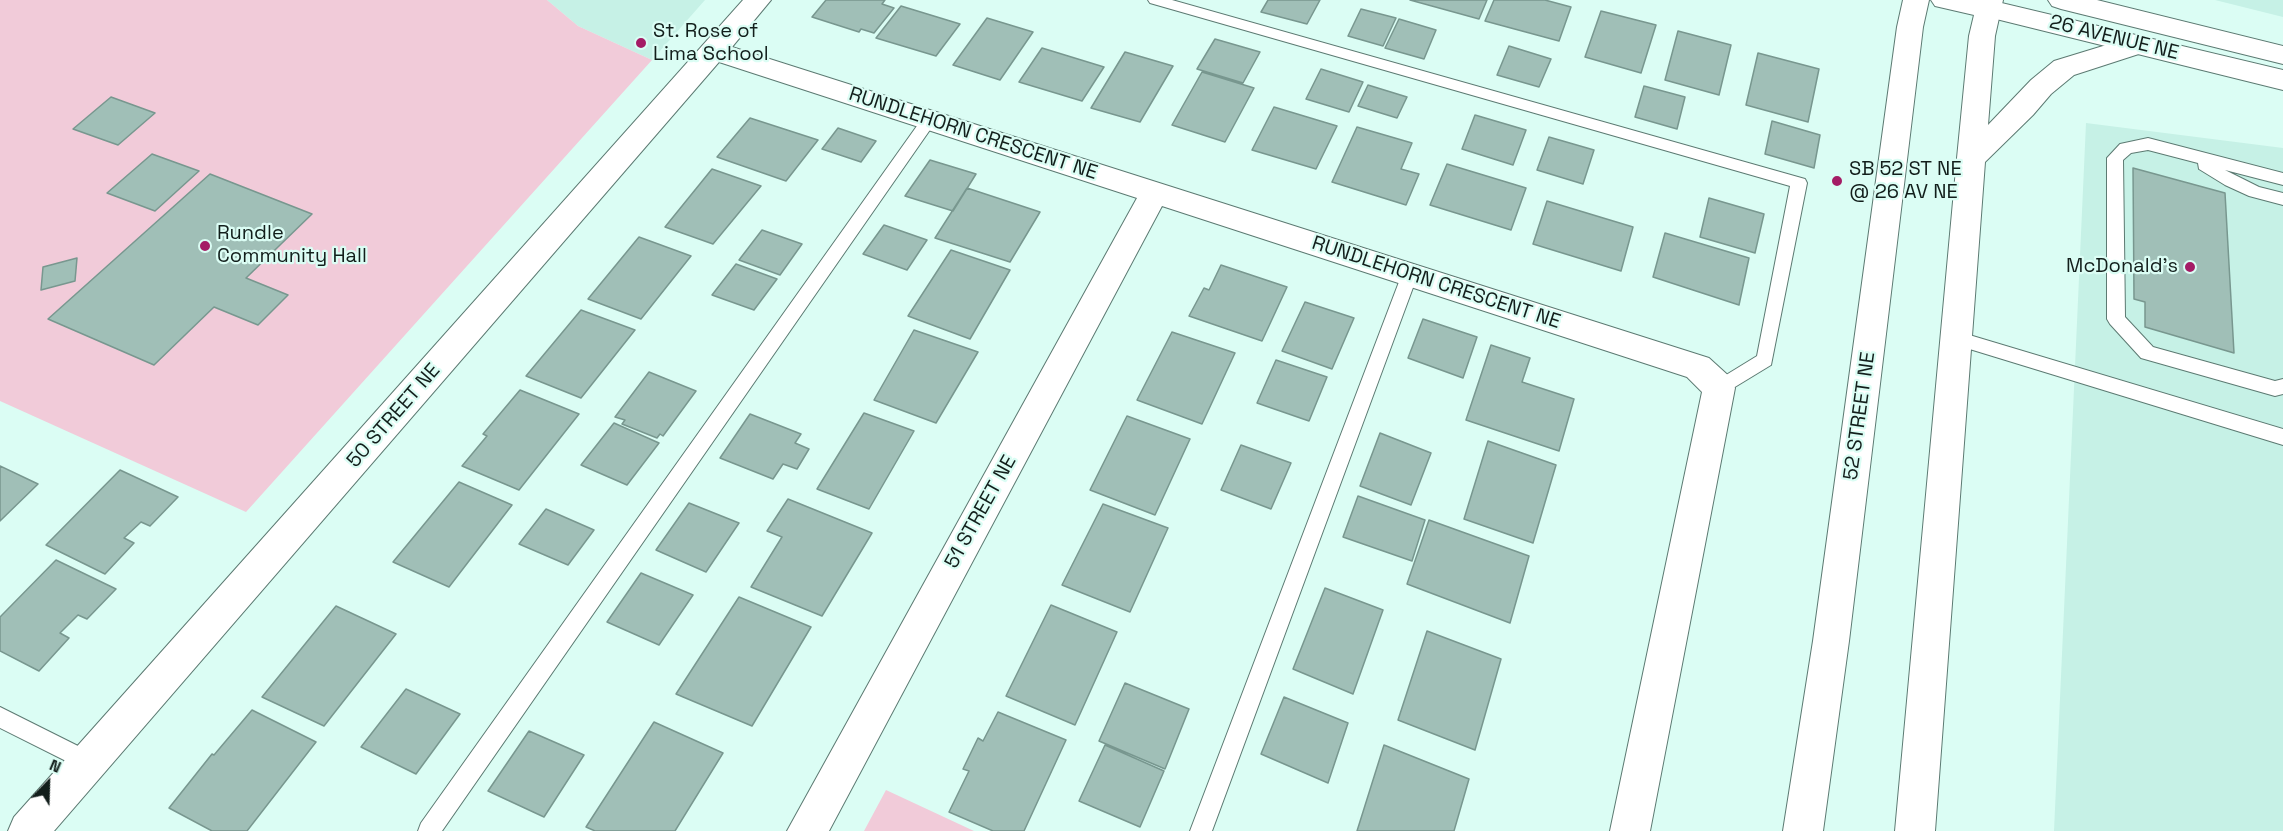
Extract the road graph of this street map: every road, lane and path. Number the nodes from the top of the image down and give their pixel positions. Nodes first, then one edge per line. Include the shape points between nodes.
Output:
1 (759, 0) edge
2 (1155, 0) edge
3 (1916, 0) edge
4 (1944, 0) edge
5 (2061, 0) edge
6 (1989, 5) edge
7 (2139, 44) junction
8 (715, 51) junction
9 (2283, 55) edge
10 (2283, 80) edge
11 (929, 120) junction
12 (2189, 155) junction
13 (1971, 158) junction
14 (2283, 180) edge
15 (1155, 192) junction
16 (2283, 199) edge
17 (1410, 274) junction
18 (1956, 338) junction
19 (2283, 386) edge
20 (1719, 388) junction
21 (2283, 437) edge
22 (0, 717) edge
23 (89, 762) junction
24 (28, 831) edge
25 (429, 831) edge
26 (807, 831) edge
27 (1201, 831) edge
28 (1630, 831) edge
29 (1803, 831) edge
30 (1915, 831) edge

1 - 8 street, 50 STREET NE
2 - 20 lane via 1799,183 1765,360
3 - 29 street, 52 STREET NE
4 - 6 street, 26 AVENUE NE
5 - 9 street, 26 AVENUE NE
6 - 7 street, 26 AVENUE NE
6 - 13 street via 1982,36
7 - 10 street, 26 AVENUE NE
7 - 13 street via 2064,68
8 - 11 street, RUNDLEHORN CRESCENT NE
8 - 23 street, 50 STREET NE
11 - 15 street, RUNDLEHORN CRESCENT NE
11 - 25 lane
12 - 14 lane
12 - 16 lane via 2231,181
12 - 19 lane via 2148,144 2126,148 2115,158 2116,319 2147,352 2276,389
13 - 18 street
15 - 17 street, RUNDLEHORN CRESCENT NE
15 - 26 street, 51 STREET NE
17 - 20 street, RUNDLEHORN CRESCENT NE via 1698,367
17 - 27 lane
18 - 21 lane
18 - 30 street
20 - 28 street
22 - 23 lane
23 - 24 street, 50 STREET NE

